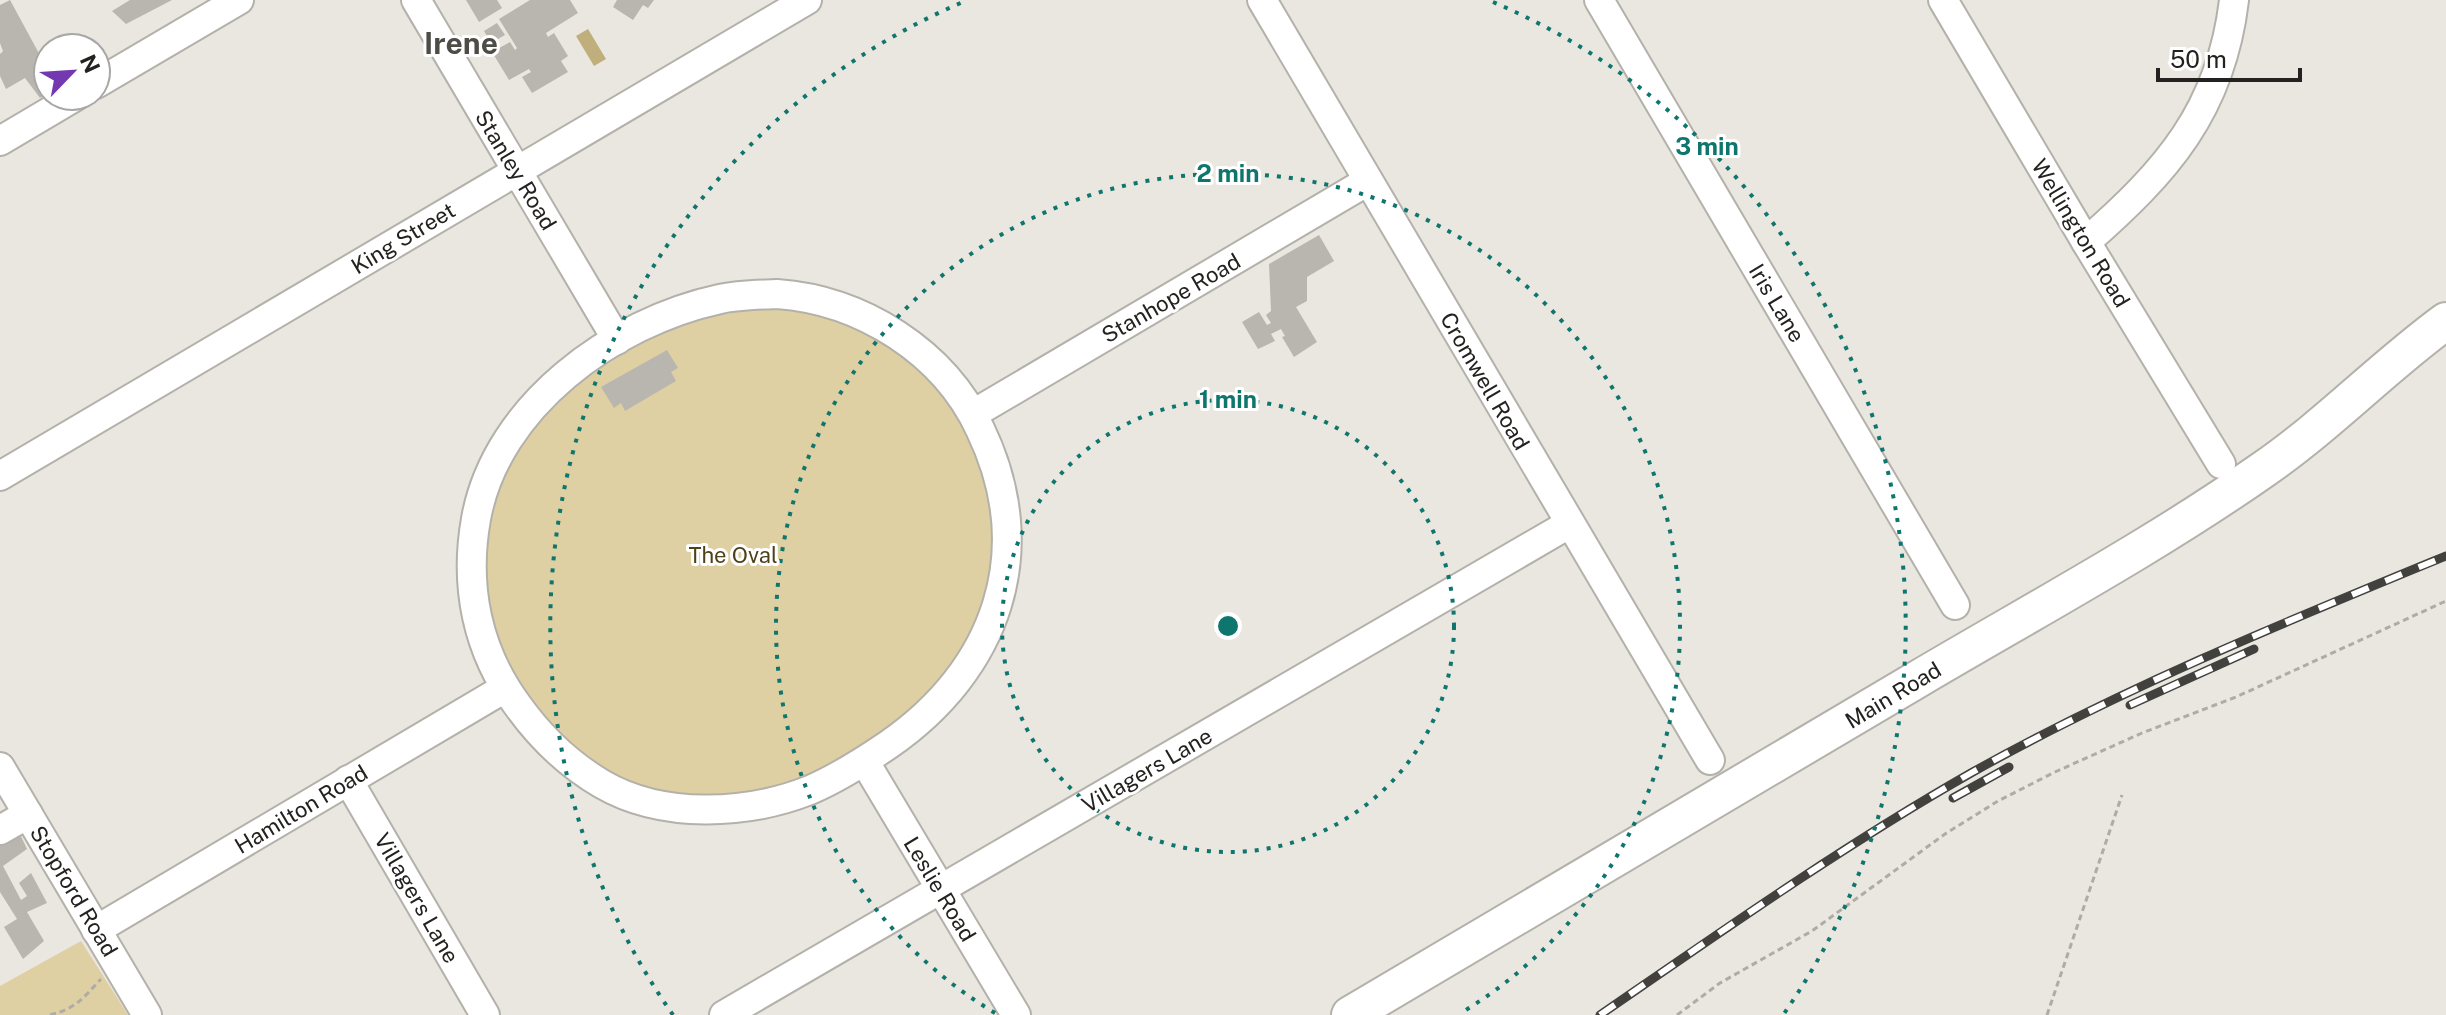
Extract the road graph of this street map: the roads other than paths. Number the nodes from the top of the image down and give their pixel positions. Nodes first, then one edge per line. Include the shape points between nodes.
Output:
1 (239, 0) edge
2 (416, 0) edge
3 (807, 0) edge
4 (1262, 0) edge
5 (1599, 0) edge
6 (1943, 0) edge
7 (2234, 0) edge
8 (112, 75) edge
9 (49, 112) edge
10 (0, 141) edge
11 (517, 171) junction
12 (1368, 181) junction
13 (2086, 242) junction
14 (2446, 307) edge
15 (2446, 321) edge
16 (617, 340) junction
17 (2415, 344) junction
18 (973, 414) junction
19 (2221, 464) dead end
20 (0, 476) edge
21 (1569, 524) junction
22 (1955, 605) dead end
23 (505, 688) junction
24 (1710, 760) dead end
25 (865, 762) junction
26 (0, 767) edge
27 (348, 780) junction
28 (28, 814) junction
29 (0, 830) edge
30 (941, 890) junction
31 (96, 930) junction
32 (147, 1015) edge
33 (485, 1015) edge
34 (724, 1015) edge
35 (1016, 1015) edge
36 (1350, 1015) edge

1 - 8 street
2 - 11 street, Stanley Road
3 - 11 street, King Street
4 - 12 street, Cromwell Road
5 - 22 street, Iris Lane
6 - 13 street, Wellington Road
7 - 13 street via 2213,86 2189,130 2149,185
9 - 10 street
11 - 16 street, Stanley Road
11 - 20 street, King Street
12 - 18 street, Stanhope Road
12 - 21 street, Cromwell Road
13 - 19 street, Wellington Road
14 - 17 main road, Main Road
15 - 17 main road, Main Road
16 - 18 street via 669,314 721,299 777,294 820,300 905,340 948,379
16 - 23 street via 538,401 489,472 474,530 472,586 481,638
17 - 36 main road, Main Road via 2345,408 2211,504
18 - 25 street via 1003,494 1007,536 998,602 977,653 955,686 921,722
21 - 24 street, Cromwell Road
21 - 30 street, Villagers Lane
23 - 25 street via 556,752 605,786 651,802 706,809 761,805 809,790
23 - 27 street, Hamilton Road
25 - 30 street, Leslie Road
26 - 28 street, Stopford Road
27 - 31 street, Hamilton Road
27 - 33 street, Villagers Lane
28 - 29 street
28 - 31 street, Stopford Road
30 - 34 street, Villagers Lane
30 - 35 street, Leslie Road
31 - 32 street, Stopford Road

